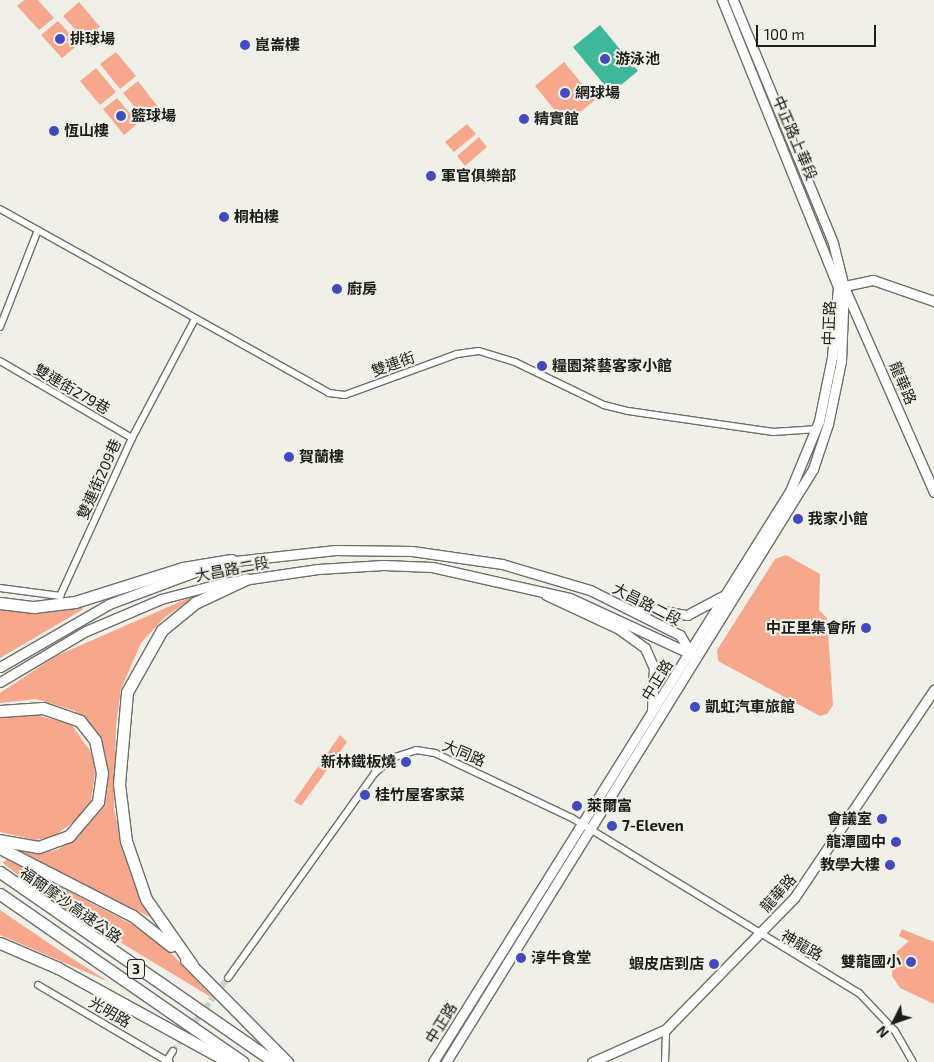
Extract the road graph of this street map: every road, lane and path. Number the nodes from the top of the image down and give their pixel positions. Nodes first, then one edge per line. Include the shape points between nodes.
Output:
1 (722, 0) edge
2 (733, 0) edge
3 (0, 209) edge
4 (38, 230) junction
5 (841, 287) junction
6 (934, 301) edge
7 (194, 321) junction
8 (0, 327) edge
9 (0, 361) edge
10 (817, 428) junction
11 (826, 432) junction
12 (132, 438) junction
13 (934, 492) edge
14 (231, 560) junction
15 (246, 579) junction
16 (523, 585) junction
17 (732, 585) junction
18 (0, 588) edge
19 (590, 590) junction
20 (0, 603) edge
21 (691, 654) junction
22 (0, 667) edge
23 (0, 682) edge
24 (934, 690) edge
25 (0, 711) edge
26 (643, 729) junction
27 (582, 824) junction
28 (591, 829) junction
29 (0, 840) edge
30 (0, 848) edge
31 (0, 872) edge
32 (0, 894) edge
33 (759, 935) junction
34 (0, 943) edge
35 (192, 965) junction
36 (228, 978) tunnel mouth
37 (38, 985) dead end
38 (666, 1030) junction
39 (173, 1051) tunnel mouth
40 (167, 1062) edge
41 (229, 1062) edge
42 (243, 1062) edge
43 (274, 1062) edge
44 (287, 1062) edge
45 (433, 1062) edge
46 (446, 1062) edge
47 (592, 1062) edge
48 (664, 1062) edge
49 (913, 1062) edge

1 - 5 main road, 中正路上華段
2 - 5 main road, 中正路上華段 via 833,243
3 - 4 street, 雙連街
4 - 7 street, 雙連街
4 - 8 street
5 - 6 main road via 858,280 873,280
5 - 10 main road, 中正路 via 832,357
5 - 11 main road, 中正路 via 842,352
5 - 13 main road, 龍華路
7 - 10 street, 雙連街 via 329,393 345,395 457,354 479,351 515,362 604,406 773,432
7 - 12 street, 雙連街209巷
9 - 12 street, 雙連街279巷
10 - 11 street, 雙連街
10 - 17 main road, 中正路 via 795,482
11 - 28 main road, 中正路 via 800,494
12 - 18 street, 雙連街209巷 via 60,596
14 - 19 main road, 大昌路二段 via 326,550 412,551 502,564
14 - 20 highway via 183,568 75,602 34,607
14 - 22 main road, 大昌路二段 via 109,604
15 - 16 main road, 大昌路二段 via 383,565 432,567
15 - 23 main road, 大昌路二段 via 161,599 120,614
15 - 35 highway via 195,603 162,630 127,692 119,784 126,841 146,899
16 - 21 main road, 大昌路二段 via 570,598
16 - 26 main road via 619,629 645,648 656,686 654,705
17 - 19 main road via 717,601 695,613 676,616 645,610
17 - 21 main road, 中正路
19 - 21 main road, 大昌路二段 via 680,636
21 - 26 main road, 中正路
24 - 33 main road, 龍華路 via 811,877
25 - 29 highway via 43,708 80,721 95,740 102,772 98,802 69,836 38,847
26 - 27 main road, 中正路
27 - 28 street, 大同路
27 - 36 street, 大同路 via 435,753 416,750 392,758 365,785
27 - 45 main road, 中正路
28 - 33 street, 大同路
28 - 46 main road, 中正路
30 - 35 highway via 133,916
31 - 43 highway, 福爾摩沙高速公路 / 3
32 - 42 highway, 福爾摩沙高速公路 / 3
33 - 38 main road, 龍華路
33 - 49 street, 神龍路 via 859,993 896,1031
34 - 41 highway via 58,968
35 - 44 highway
37 - 40 street, 光明路
38 - 47 main road, 龍華路
38 - 48 street
39 - 40 street

